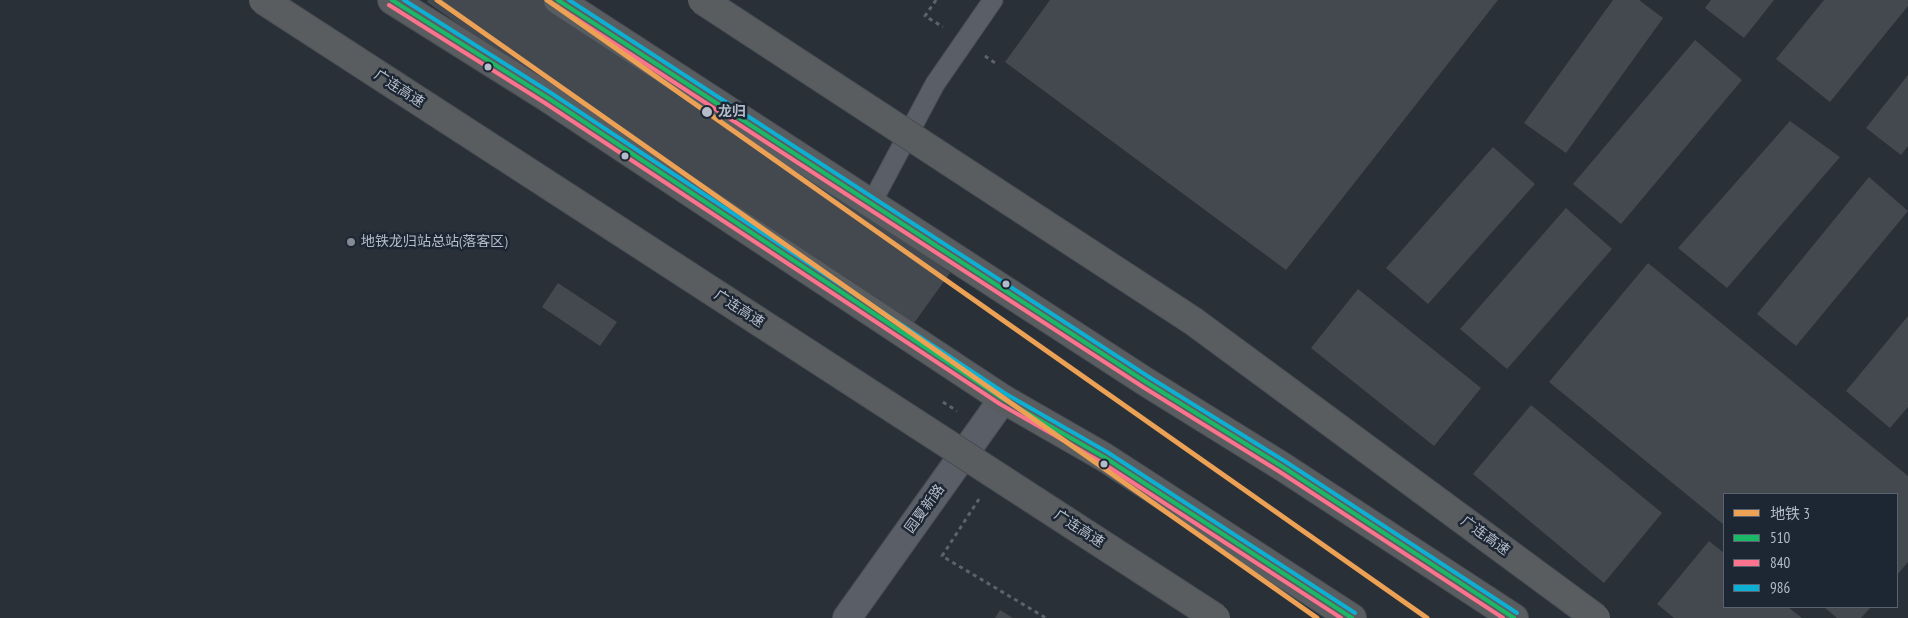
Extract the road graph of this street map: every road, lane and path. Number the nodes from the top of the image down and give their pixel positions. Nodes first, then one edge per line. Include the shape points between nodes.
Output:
1 (263, 0) edge
2 (392, 0) edge
3 (558, 0) edge
4 (702, 0) edge
5 (992, 0) edge
6 (871, 204) junction
7 (1003, 399) junction
8 (943, 402) dead end
9 (983, 427) junction
10 (982, 493) dead end
11 (846, 618) edge
12 (1046, 618) edge
13 (1216, 618) edge
14 (1352, 618) edge
15 (1514, 618) edge
16 (1596, 618) edge

1 - 13 highway, 广连高速, bridge
2 - 7 highway via 548,98
3 - 6 highway
4 - 16 highway, 广连高速, bridge via 1193,321
5 - 6 lane via 935,84
6 - 15 highway
7 - 9 street, 园夏新路
7 - 14 highway via 1104,457
8 - 9 path
9 - 11 street, 园夏新路
10 - 12 path via 942,556

